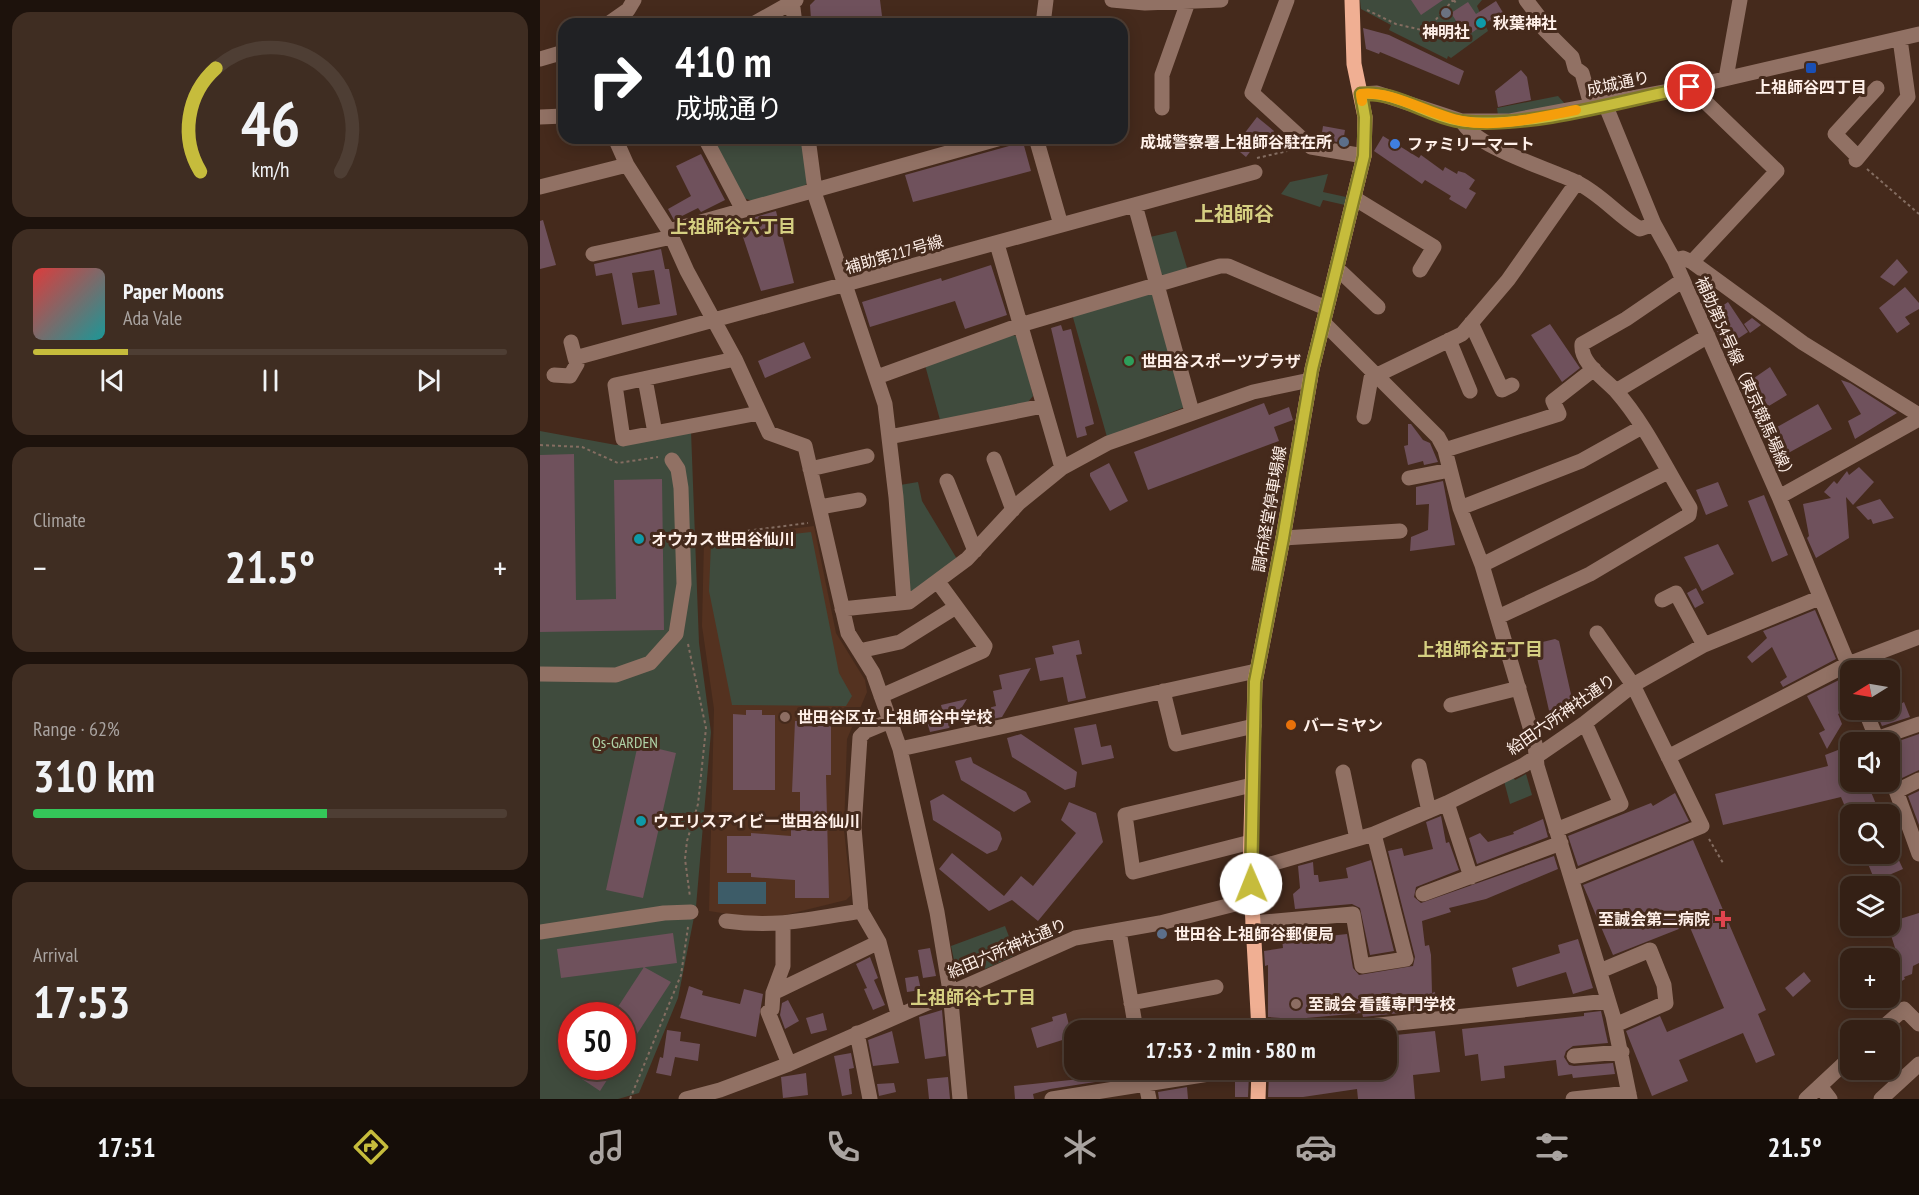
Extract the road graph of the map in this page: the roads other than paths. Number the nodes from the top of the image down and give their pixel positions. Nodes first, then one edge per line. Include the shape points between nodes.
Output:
1 (634, 0) edge
2 (1046, 0) edge
3 (1112, 0) edge
4 (1221, 0) edge
5 (1287, 0) edge
6 (1526, 0) edge
7 (1740, 0) edge
8 (794, 1) edge
9 (1181, 1) edge
10 (1353, 2) edge
11 (617, 18) edge
12 (764, 18) edge
13 (795, 18) edge
14 (1044, 18) edge
15 (1919, 34) edge
16 (1900, 39) junction
17 (558, 54) edge
18 (540, 58) edge
19 (1726, 78) junction
20 (1690, 87) junction
21 (1877, 88) dead end
22 (1361, 94) junction
23 (1605, 104) junction
24 (1162, 108) dead end
25 (540, 117) edge
26 (558, 117) edge
27 (1462, 122) junction
28 (618, 144) edge
29 (708, 144) edge
30 (809, 144) edge
31 (980, 144) edge
32 (1038, 144) edge
33 (1364, 156) junction
34 (627, 165) junction
35 (1254, 165) road end
36 (1577, 182) junction
37 (540, 187) edge
38 (814, 191) junction
39 (1354, 198) junction
40 (1135, 205) junction
41 (743, 210) junction
42 (1654, 224) junction
43 (1061, 225) junction
44 (670, 234) junction
45 (997, 244) junction
46 (593, 254) dead end
47 (1674, 260) junction
48 (1692, 262) junction
49 (1420, 270) dead end
50 (1336, 271) junction
51 (1683, 280) junction
52 (1156, 284) junction
53 (845, 286) junction
54 (1378, 307) dead end
55 (1324, 315) junction
56 (714, 322) junction
57 (1471, 323) junction
58 (1020, 325) junction
59 (1708, 336) junction
60 (1449, 340) junction
61 (572, 342) dead end
62 (575, 358) junction
63 (735, 358) junction
64 (1594, 369) junction
65 (554, 375) dead end
66 (1374, 375) junction
67 (877, 376) junction
68 (645, 379) junction
69 (1310, 380) junction
70 (1512, 385) dead end
71 (1470, 391) dead end
72 (1616, 391) junction
73 (1043, 406) junction
74 (1192, 412) junction
75 (759, 413) junction
76 (1364, 417) dead end
77 (1919, 417) edge
78 (1642, 427) junction
79 (655, 433) junction
80 (889, 437) junction
81 (1445, 450) junction
82 (867, 456) dead end
83 (994, 459) dead end
84 (672, 460) road end
85 (1062, 468) junction
86 (810, 469) junction
87 (1450, 470) junction
88 (1668, 472) junction
89 (1409, 478) dead end
90 (947, 481) dead end
91 (1779, 497) junction
92 (859, 500) dead end
93 (1460, 508) junction
94 (1013, 510) junction
95 (821, 514) junction
96 (1400, 531) dead end
97 (1283, 538) junction
98 (975, 551) junction
99 (1482, 565) junction
100 (938, 582) junction
101 (1819, 598) junction
102 (1662, 600) dead end
103 (904, 602) junction
104 (957, 607) junction
105 (842, 609) junction
106 (1498, 617) junction
107 (1597, 633) dead end
108 (1919, 638) edge
109 (1704, 645) junction
110 (859, 651) junction
111 (1846, 660) edge
112 (1868, 660) edge
113 (1256, 671) junction
114 (1840, 673) edge
115 (540, 674) edge
116 (1633, 685) junction
117 (1519, 687) junction
118 (1163, 691) junction
119 (881, 696) junction
120 (1450, 705) dead end
121 (890, 721) junction
122 (1585, 723) junction
123 (1919, 724) edge
124 (1254, 726) junction
125 (1899, 732) edge
126 (900, 749) junction
127 (1536, 757) junction
128 (1668, 757) junction
129 (1419, 766) dead end
130 (1343, 772) dead end
131 (1919, 780) edge
132 (1252, 785) junction
133 (1900, 790) edge
134 (1897, 792) edge
135 (1447, 803) junction
136 (1429, 811) junction
137 (1374, 834) junction
138 (1558, 837) junction
139 (1357, 839) junction
140 (1251, 842) junction
141 (1919, 854) edge
142 (1250, 870) junction
143 (1471, 877) junction
144 (1572, 879) junction
145 (1423, 894) dead end
146 (1251, 900) junction
147 (861, 911) junction
148 (690, 912) road end
149 (726, 921) dead end
150 (1253, 923) junction
151 (783, 924) junction
152 (1119, 931) junction
153 (540, 932) edge
154 (879, 942) junction
155 (1600, 971) junction
156 (1216, 987) dead end
157 (950, 991) junction
158 (773, 993) junction
159 (1608, 1001) junction
160 (1131, 1003) junction
161 (898, 1014) junction
162 (1134, 1020) edge
163 (1258, 1020) edge
164 (1891, 1020) edge
165 (1397, 1023) edge
166 (1919, 1024) edge
167 (1615, 1025) junction
168 (857, 1033) junction
169 (1622, 1053) junction
170 (1574, 1056) dead end
171 (789, 1064) junction
172 (1919, 1064) edge
173 (1840, 1067) edge
174 (1128, 1080) edge
175 (1145, 1080) edge
176 (1259, 1080) edge
177 (1820, 1086) junction
178 (1629, 1096) edge
179 (686, 1099) edge
180 (870, 1099) edge
181 (960, 1099) edge
182 (1052, 1099) edge
183 (1149, 1099) edge
184 (1258, 1099) edge
185 (1572, 1099) edge
186 (1806, 1099) edge
187 (1830, 1099) edge
188 (1881, 1099) edge

1 - 11 street
2 - 14 street
3 - 9 street
4 - 9 street
5 - 33 street via 1252,93 1308,146
6 - 23 street via 1544,30 1572,57 1575,68 1582,73 1589,98
7 - 19 street
8 - 12 street
8 - 13 street
9 - 24 street via 1162,75
10 - 22 main road, 調布経堂停車場線 via 1354,64
15 - 16 street, 成城通り
16 - 19 street, 成城通り
16 - 21 street via 1908,97 1857,158 1835,134
17 - 18 street
19 - 20 street, 成城通り
20 - 23 street, 成城通り
20 - 48 street via 1777,171
22 - 27 street, 成城通り via 1377,93
22 - 33 main road, 調布経堂停車場線
23 - 27 street, 成城通り via 1509,121
23 - 42 street, 補助第54号線（東京競馬場線）
25 - 26 street
27 - 36 street via 1467,132 1530,164
28 - 34 street
29 - 41 street
30 - 38 street
31 - 38 street
32 - 43 street
33 - 39 main road, 調布経堂停車場線
34 - 37 street
34 - 44 street
35 - 40 street, 補助第217号線
36 - 42 street via 1604,198 1640,229
36 - 57 street via 1508,280
38 - 41 street
38 - 53 street
39 - 49 street via 1434,247
39 - 50 main road, 調布経堂停車場線
40 - 43 street, 補助第217号線
40 - 52 street
41 - 44 street
42 - 47 street, 補助第54号線（東京競馬場線）
43 - 45 street, 補助第217号線
44 - 46 street
44 - 56 street
45 - 53 street, 補助第217号線
45 - 58 street
47 - 48 street
47 - 51 street, 補助第54号線（東京競馬場線）
48 - 77 street via 1803,343
50 - 54 street
50 - 55 main road, 調布経堂停車場線
51 - 59 street, 補助第54号線（東京競馬場線）
51 - 64 street via 1582,344 1581,350
52 - 55 street via 1228,266
52 - 58 street
52 - 74 street
53 - 56 street, 補助第217号線
53 - 67 street
55 - 66 street
55 - 69 main road, 調布経堂停車場線
56 - 62 street, 補助第217号線
56 - 63 street
57 - 60 street
57 - 70 street via 1502,390
58 - 67 street
58 - 73 street
59 - 72 street
59 - 91 street, 補助第54号線（東京競馬場線）
60 - 66 street
60 - 71 street
61 - 62 street
62 - 65 street via 577,364 570,376
63 - 68 street
63 - 75 street
64 - 72 street
64 - 81 street via 1553,401 1559,414
66 - 76 street
66 - 81 street via 1438,437
67 - 80 street
68 - 79 street
68 - 79 street via 615,385 623,439
69 - 74 street via 1253,392
69 - 97 main road, 調布経堂停車場線
72 - 78 street
73 - 80 street
73 - 85 street
74 - 85 street via 1108,443
75 - 79 street
75 - 86 street via 769,434 805,446
77 - 91 street
78 - 88 street
78 - 93 street via 1581,461
80 - 103 street
81 - 87 street
82 - 86 street
83 - 94 street
84 - 115 street via 681,488 684,584 676,634 650,663 616,675
85 - 94 street
86 - 95 street
87 - 89 street
87 - 93 street
88 - 99 street
88 - 106 street via 1690,508 1689,515 1590,574
90 - 98 street
91 - 101 street, 補助第54号線（東京競馬場線）
92 - 95 street
93 - 99 street
94 - 98 street
95 - 105 street
96 - 97 street
97 - 113 main road, 調布経堂停車場線
98 - 100 street
99 - 106 street
100 - 103 street
100 - 104 street
101 - 109 street, 給田六所神社通り
101 - 111 street, 補助第54号線（東京競馬場線）
102 - 109 street via 1676,593
103 - 105 street
104 - 110 street via 900,642
104 - 119 street via 985,646 983,651
105 - 110 street via 848,633
106 - 117 street
107 - 116 street
108 - 112 street
109 - 116 street, 給田六所神社通り
110 - 119 street
113 - 118 street
113 - 124 main road, 調布経堂停車場線
114 - 128 street
116 - 122 street, 給田六所神社通り
116 - 128 street
117 - 120 street
117 - 127 street
118 - 124 street via 1176,744
118 - 126 street
119 - 121 street
121 - 126 street
121 - 147 street via 860,736 854,828
122 - 127 street, 給田六所神社通り
122 - 138 street via 1621,804
123 - 125 street
124 - 132 main road, 調布経堂停車場線
126 - 157 street via 937,912
127 - 135 street, 給田六所神社通り
127 - 138 street
128 - 144 street via 1702,826
129 - 136 street
130 - 139 street
131 - 133 street
132 - 140 main road, 調布経堂停車場線
132 - 140 street via 1125,815 1133,872
134 - 141 street
135 - 136 street, 給田六所神社通り
135 - 143 street
136 - 137 street, 給田六所神社通り
137 - 139 street, 給田六所神社通り
137 - 150 street via 1406,959 1362,966 1353,914
138 - 143 street
138 - 144 street
139 - 142 street, 給田六所神社通り
140 - 142 main road, 調布経堂停車場線
142 - 146 main road, 調布経堂停車場線
143 - 145 street
144 - 155 street
146 - 150 main road, 調布経堂停車場線
146 - 152 street, 給田六所神社通り
147 - 151 street
147 - 154 street
148 - 153 street
149 - 151 street via 761,926
150 - 163 main road, 調布経堂停車場線
151 - 158 street via 783,966
152 - 157 street, 給田六所神社通り via 1075,938
152 - 160 street
154 - 158 street
154 - 161 street
155 - 159 street
155 - 167 street via 1650,950 1664,986 1666,1004
156 - 160 street
157 - 161 street, 給田六所神社通り
157 - 181 street
158 - 171 street via 769,1020
159 - 165 street
159 - 167 street
160 - 162 street
161 - 168 street, 給田六所神社通り
164 - 166 street via 1904,1009
167 - 169 street
168 - 171 street, 給田六所神社通り
168 - 180 street
169 - 170 street
169 - 178 street
171 - 179 street, 給田六所神社通り
172 - 188 street
173 - 177 street
174 - 182 street
175 - 183 street
176 - 184 main road
177 - 186 street
177 - 187 street
178 - 185 street

